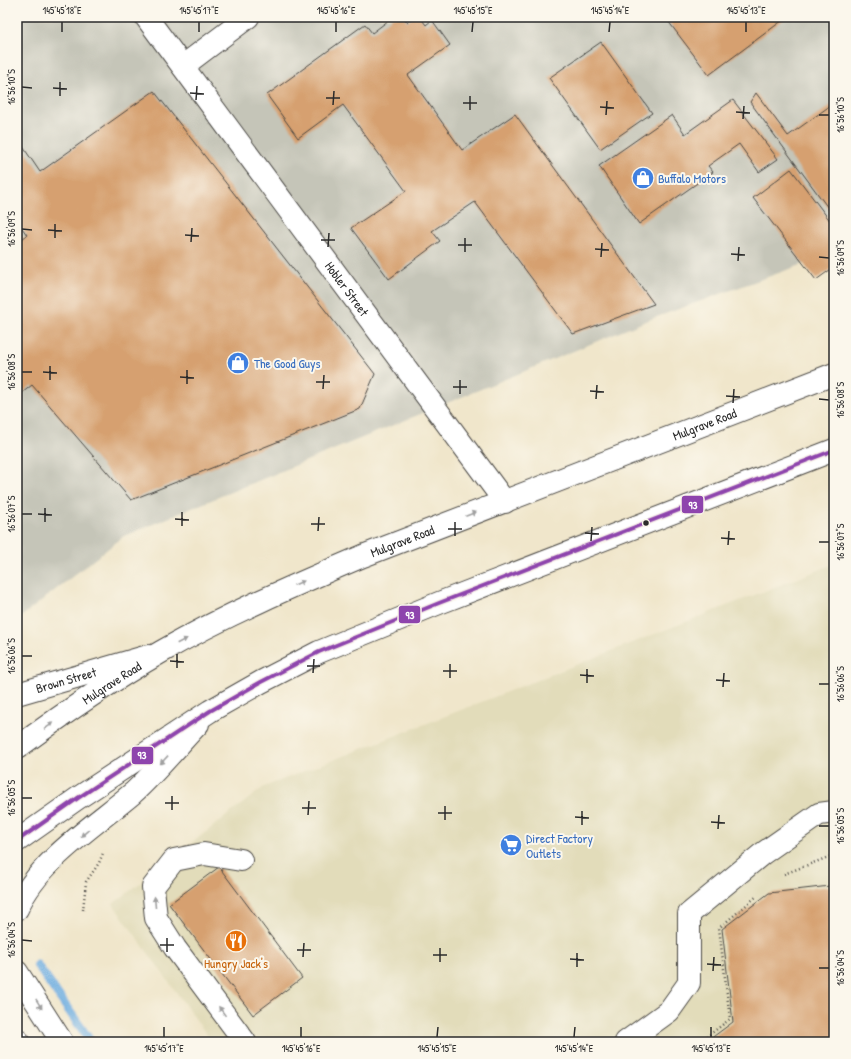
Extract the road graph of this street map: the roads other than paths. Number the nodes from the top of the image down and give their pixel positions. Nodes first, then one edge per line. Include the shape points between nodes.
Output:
1 (146, 17) edge
2 (248, 17) edge
3 (184, 66) junction
4 (834, 374) edge
5 (834, 450) edge
6 (505, 502) junction
7 (162, 652) junction
8 (17, 694) edge
9 (210, 711) junction
10 (17, 748) edge
11 (834, 812) edge
12 (17, 841) edge
13 (241, 860) dead end
14 (17, 909) edge
15 (17, 972) edge
16 (62, 1042) edge
17 (245, 1042) edge
18 (626, 1042) edge

1 - 3 main road, Hobler Street
2 - 3 main road
3 - 6 main road, Hobler Street
4 - 6 main road, Mulgrave Road
5 - 9 main road via 446,600 319,652
7 -> 6 main road, Mulgrave Road via 294,585
7 - 8 main road, Brown Street
10 -> 7 main road, Mulgrave Road
9 - 12 main road
9 -> 14 main road via 134,792 43,870 26,890
11 - 18 main road via 819,814 762,854 689,914 689,983 669,1011
17 -> 13 main road via 175,948 156,918 153,887 174,860 204,854
15 -> 16 main road

